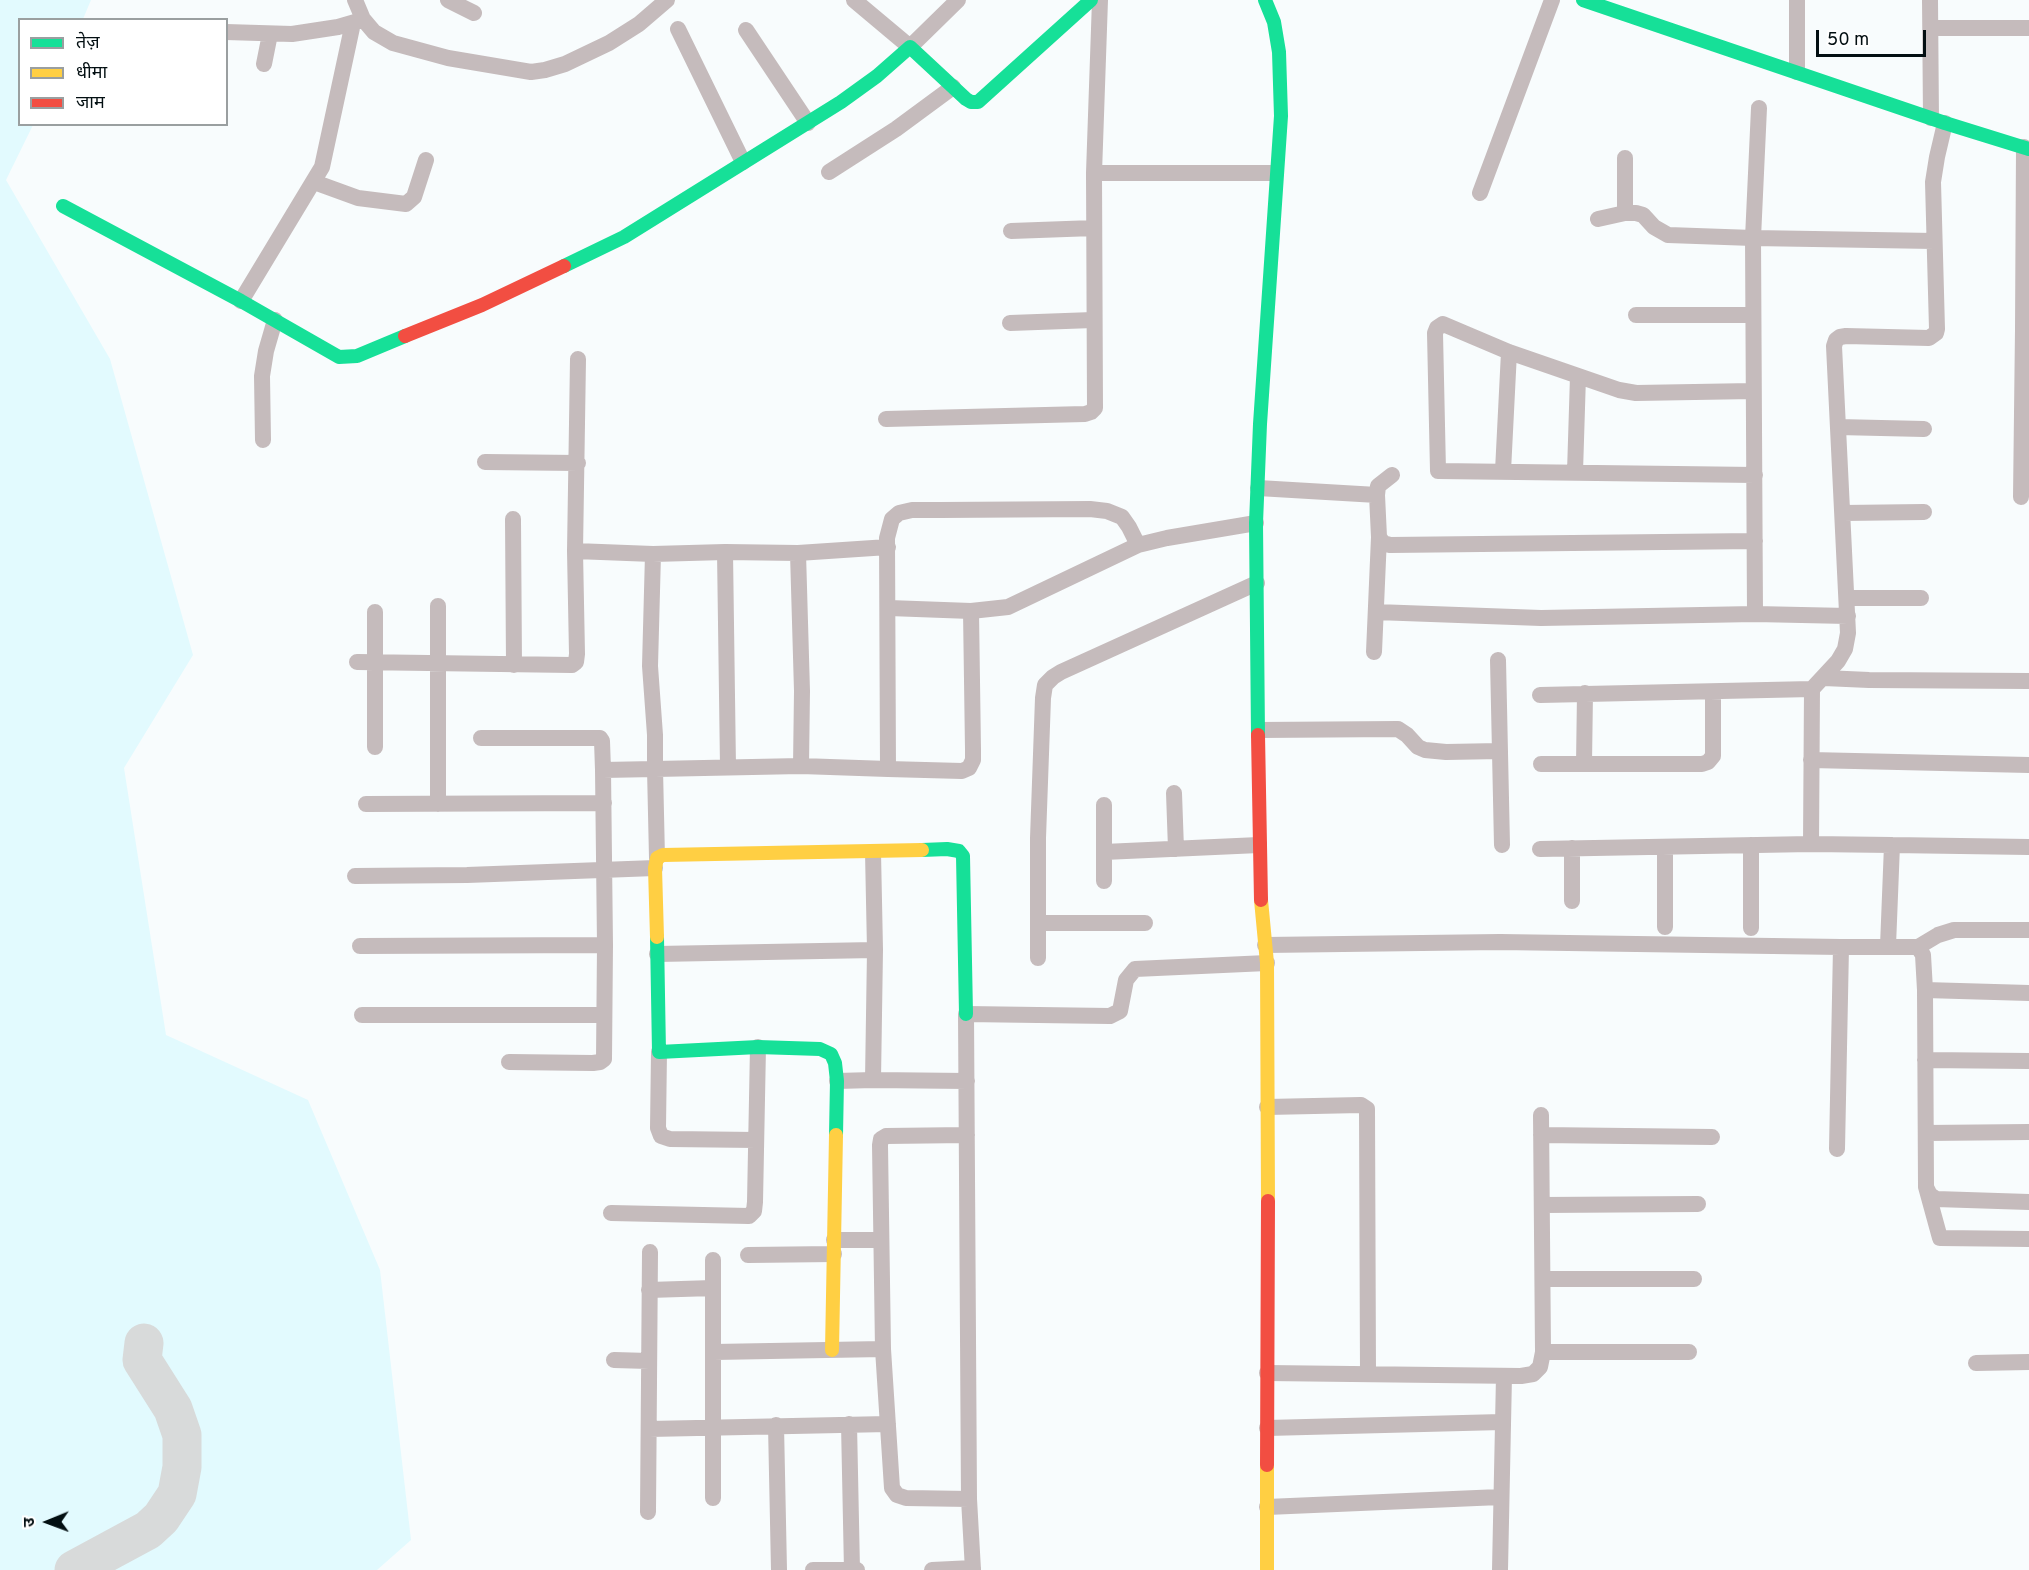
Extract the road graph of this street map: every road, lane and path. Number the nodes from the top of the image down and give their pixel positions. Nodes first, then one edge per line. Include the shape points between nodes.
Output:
1 (355, 0) edge
2 (448, 0) edge
3 (668, 0) edge
4 (854, 0) edge
5 (958, 0) edge
6 (1090, 0) edge
7 (1101, 0) edge
8 (1265, 0) edge
9 (1552, 0) edge
10 (1583, 0) edge
11 (1797, 0) edge
12 (1930, 0) edge
13 (474, 13) dead end
14 (358, 21) junction
15 (1931, 28) junction
16 (2029, 28) edge
17 (678, 29) dead end
18 (746, 30) dead end
19 (228, 32) edge
20 (270, 34) junction
21 (910, 47) junction
22 (264, 64) dead end
23 (1797, 72) junction
24 (953, 87) junction
25 (1759, 108) dead end
26 (1938, 120) junction
27 (808, 123) junction
28 (2026, 148) edge
29 (1625, 158) dead end
30 (426, 160) dead end
31 (743, 162) junction
32 (829, 172) dead end
33 (1094, 173) junction
34 (1276, 173) junction
35 (314, 182) junction
36 (1480, 193) dead end
37 (63, 206) dead end
38 (1625, 213) junction
39 (1598, 219) dead end
40 (1094, 228) junction
41 (1011, 231) dead end
42 (1753, 238) junction
43 (1934, 241) junction
44 (241, 301) junction
45 (1636, 315) dead end
46 (1753, 315) junction
47 (275, 320) junction
48 (1093, 320) junction
49 (1010, 323) dead end
50 (2026, 329) edge
51 (1509, 352) junction
52 (578, 359) dead end
53 (1578, 376) junction
54 (1753, 391) junction
55 (886, 419) dead end
56 (1838, 427) junction
57 (1924, 429) dead end
58 (263, 440) dead end
59 (485, 462) dead end
60 (578, 463) junction
61 (1503, 471) junction
62 (1575, 472) junction
63 (1392, 475) dead end
64 (1755, 475) junction
65 (1258, 488) junction
66 (1377, 495) junction
67 (2021, 497) dead end
68 (1924, 512) dead end
69 (1843, 513) junction
70 (513, 519) dead end
71 (1256, 523) junction
72 (1379, 537) junction
73 (1755, 541) junction
74 (1138, 545) junction
75 (888, 547) junction
76 (575, 551) junction
77 (725, 552) junction
78 (653, 554) junction
79 (798, 554) junction
80 (1257, 583) junction
81 (1847, 598) junction
82 (1921, 598) dead end
83 (438, 606) dead end
84 (889, 608) junction
85 (971, 611) junction
86 (375, 612) dead end
87 (1376, 612) junction
88 (1755, 614) junction
89 (1848, 616) junction
90 (1374, 652) dead end
91 (1498, 660) dead end
92 (357, 662) dead end
93 (375, 662) junction
94 (439, 664) junction
95 (514, 665) junction
96 (2029, 681) edge
97 (1818, 683) junction
98 (1713, 692) junction
99 (1585, 693) junction
100 (1540, 695) dead end
101 (1259, 730) junction
102 (481, 738) dead end
103 (375, 747) dead end
104 (1500, 751) junction
105 (1811, 760) junction
106 (1540, 764) dead end
107 (1584, 764) junction
108 (2029, 765) edge
109 (801, 766) junction
110 (728, 767) junction
111 (655, 769) junction
112 (888, 769) junction
113 (603, 770) junction
114 (1174, 793) dead end
115 (604, 803) junction
116 (366, 804) dead end
117 (438, 804) junction
118 (1104, 805) dead end
119 (1811, 844) junction
120 (1259, 845) junction
121 (1502, 845) dead end
122 (1751, 845) junction
123 (1892, 845) junction
124 (1665, 847) junction
125 (2029, 847) edge
126 (1572, 848) junction
127 (1176, 849) junction
128 (1540, 849) dead end
129 (873, 852) junction
130 (1104, 852) junction
131 (656, 863) junction
132 (606, 869) junction
133 (355, 876) dead end
134 (1104, 881) dead end
135 (1572, 901) dead end
136 (1038, 923) junction
137 (1145, 923) dead end
138 (1665, 927) dead end
139 (1751, 928) dead end
140 (2029, 930) edge
141 (605, 945) junction
142 (1265, 945) junction
143 (360, 946) dead end
144 (1888, 946) junction
145 (1840, 947) junction
146 (1918, 947) junction
147 (875, 950) junction
148 (657, 954) junction
149 (1038, 958) dead end
150 (1267, 963) junction
151 (1925, 990) junction
152 (2029, 993) edge
153 (966, 1014) junction
154 (362, 1015) dead end
155 (604, 1015) junction
156 (758, 1047) junction
157 (659, 1052) junction
158 (1925, 1060) junction
159 (2029, 1061) edge
160 (509, 1062) dead end
161 (873, 1080) junction
162 (837, 1081) junction
163 (967, 1081) junction
164 (1267, 1107) junction
165 (1541, 1115) dead end
166 (2029, 1132) edge
167 (1926, 1133) junction
168 (967, 1135) junction
169 (1541, 1135) junction
170 (1712, 1137) dead end
171 (756, 1140) junction
172 (1837, 1149) dead end
173 (1926, 1187) junction
174 (2029, 1203) edge
175 (1698, 1204) dead end
176 (1542, 1205) junction
177 (611, 1213) dead end
178 (2029, 1239) edge
179 (881, 1240) junction
180 (834, 1247) junction
181 (650, 1252) dead end
182 (748, 1256) dead end
183 (713, 1260) dead end
184 (1694, 1278) dead end
185 (1542, 1279) junction
186 (713, 1288) junction
187 (649, 1290) junction
188 (883, 1349) junction
189 (832, 1350) junction
190 (714, 1352) junction
191 (1543, 1352) junction
192 (1689, 1352) dead end
193 (614, 1360) dead end
194 (649, 1360) junction
195 (2029, 1362) edge
196 (1976, 1363) dead end
197 (1267, 1373) junction
198 (1368, 1374) junction
199 (1504, 1376) junction
200 (1502, 1422) junction
201 (849, 1424) junction
202 (888, 1424) junction
203 (776, 1425) junction
204 (714, 1427) junction
205 (1267, 1428) junction
206 (649, 1429) junction
207 (1500, 1497) junction
208 (713, 1498) dead end
209 (969, 1499) junction
210 (1267, 1507) junction
211 (648, 1512) dead end
212 (973, 1569) edge
213 (779, 1570) edge
214 (813, 1570) edge
215 (852, 1570) edge
216 (857, 1570) edge
217 (932, 1570) edge
218 (1267, 1570) edge
219 (1500, 1570) edge

1 - 14 street
2 - 13 street
3 - 14 street via 609,43 565,64 531,72 412,49 393,43
4 - 21 street
5 - 21 street
6 - 24 street via 978,102 971,102
7 - 33 street
8 - 34 street via 1274,22 1281,83
9 - 36 street
10 - 23 street
11 - 23 street
12 - 15 street
14 - 20 street via 308,32
14 - 35 street via 326,157
15 - 16 street
15 - 26 street
17 - 31 street
18 - 27 street
19 - 20 street
20 - 22 street
21 - 24 street
21 - 27 street via 877,76
23 - 26 street
24 - 32 street
25 - 42 street
26 - 28 street
26 - 43 street
27 - 31 street
28 - 50 street
29 - 38 street
30 - 35 street via 414,197 406,204 358,198
31 - 47 street via 603,248 483,306 357,356 339,357
33 - 34 street
33 - 40 street
34 - 65 street
35 - 44 street
37 - 44 street
38 - 39 street
38 - 42 street via 1643,215 1668,235
40 - 41 street
40 - 48 street
42 - 43 street
42 - 46 street
43 - 56 street via 1936,333 1929,338 1846,336 1836,340
44 - 47 street
45 - 46 street
46 - 54 street
47 - 58 street via 262,376
48 - 49 street
48 - 55 street via 1096,399 1091,412
50 - 67 street
51 - 53 street
51 - 61 street
51 - 61 street via 1443,324 1435,333 1438,471
52 - 60 street
53 - 54 street via 1636,393
53 - 62 street
54 - 64 street
56 - 57 street
56 - 69 street
59 - 60 street
60 - 76 street
61 - 62 street
62 - 64 street
63 - 66 street via 1378,486
64 - 73 street
65 - 66 street
65 - 71 street
66 - 72 street
68 - 69 street
69 - 81 street
70 - 95 street
71 - 74 street
71 - 80 street
72 - 73 street via 1390,544
72 - 87 street
73 - 88 street
74 - 75 street via 1122,517 1107,511 1063,508 899,513 889,528
74 - 85 street via 1008,607
75 - 79 street
75 - 84 street
76 - 78 street
76 - 95 street via 576,662 568,667
77 - 78 street
77 - 79 street
77 - 110 street
78 - 111 street via 650,666
79 - 109 street
80 - 101 street
80 - 136 street via 1061,672 1046,685 1042,698
81 - 82 street
81 - 89 street
83 - 94 street
84 - 85 street
84 - 112 street
85 - 112 street via 973,750 969,768
86 - 93 street
87 - 88 street via 1541,618
87 - 90 street
88 - 89 street
89 - 97 street via 1845,648
91 - 104 street
92 - 93 street
93 - 94 street
93 - 103 street
94 - 95 street
94 - 117 street
96 - 97 street
97 - 98 street
97 - 105 street
98 - 99 street
98 - 107 street via 1714,747 1708,762
99 - 100 street
99 - 107 street
101 - 104 street via 1398,729 1425,750
101 - 120 street
102 - 113 street via 600,738
104 - 121 street
105 - 108 street
105 - 119 street
106 - 107 street
109 - 110 street
109 - 112 street
110 - 111 street
111 - 113 street
111 - 131 street
113 - 115 street
114 - 127 street
115 - 117 street
115 - 132 street
116 - 117 street
118 - 130 street
119 - 122 street
119 - 123 street
120 - 127 street
120 - 142 street
122 - 124 street
122 - 139 street
123 - 125 street
123 - 144 street
124 - 126 street
124 - 138 street
126 - 128 street
126 - 135 street
127 - 130 street
129 - 131 street via 663,855
129 - 147 street
129 - 153 street via 947,849 963,856
130 - 134 street
131 - 132 street
131 - 148 street
132 - 133 street
132 - 141 street
136 - 137 street
136 - 149 street
140 - 146 street via 1954,930
141 - 143 street
141 - 155 street
142 - 145 street via 1500,942
142 - 150 street
144 - 145 street
144 - 146 street
145 - 172 street
146 - 151 street via 1923,955
147 - 148 street
147 - 161 street
148 - 157 street
150 - 153 street via 1135,969 1126,980 1120,1011 1110,1016
150 - 164 street
151 - 152 street
151 - 158 street
153 - 163 street
154 - 155 street
155 - 160 street via 600,1062
156 - 157 street
156 - 162 street via 820,1049 831,1053
156 - 171 street
157 - 171 street via 660,1136
158 - 159 street
158 - 167 street
161 - 162 street
161 - 163 street
162 - 180 street
163 - 168 street
164 - 197 street
164 - 198 street via 1367,1108
165 - 169 street
166 - 167 street
167 - 173 street
168 - 179 street via 893,1135 881,1139
168 - 209 street
169 - 170 street
169 - 176 street
171 - 177 street via 754,1211 749,1216
173 - 174 street via 1936,1199
173 - 178 street via 1940,1238
175 - 176 street
176 - 185 street
179 - 180 street
179 - 188 street
180 - 182 street
180 - 189 street
181 - 187 street
183 - 186 street
184 - 185 street
185 - 191 street
186 - 187 street
186 - 190 street
187 - 194 street
188 - 189 street
188 - 202 street
189 - 190 street
190 - 204 street
191 - 192 street
191 - 199 street via 1540,1367 1533,1374
193 - 194 street
194 - 206 street
195 - 196 street
197 - 198 street
197 - 205 street
198 - 199 street
199 - 200 street
200 - 205 street
200 - 207 street
201 - 202 street
201 - 203 street
201 - 215 street
202 - 209 street via 892,1488 897,1496
203 - 204 street
203 - 213 street
204 - 206 street
204 - 208 street
205 - 210 street
206 - 211 street
207 - 210 street
207 - 219 street
209 - 212 street
210 - 218 street
212 - 217 street
214 - 215 street
215 - 216 street

